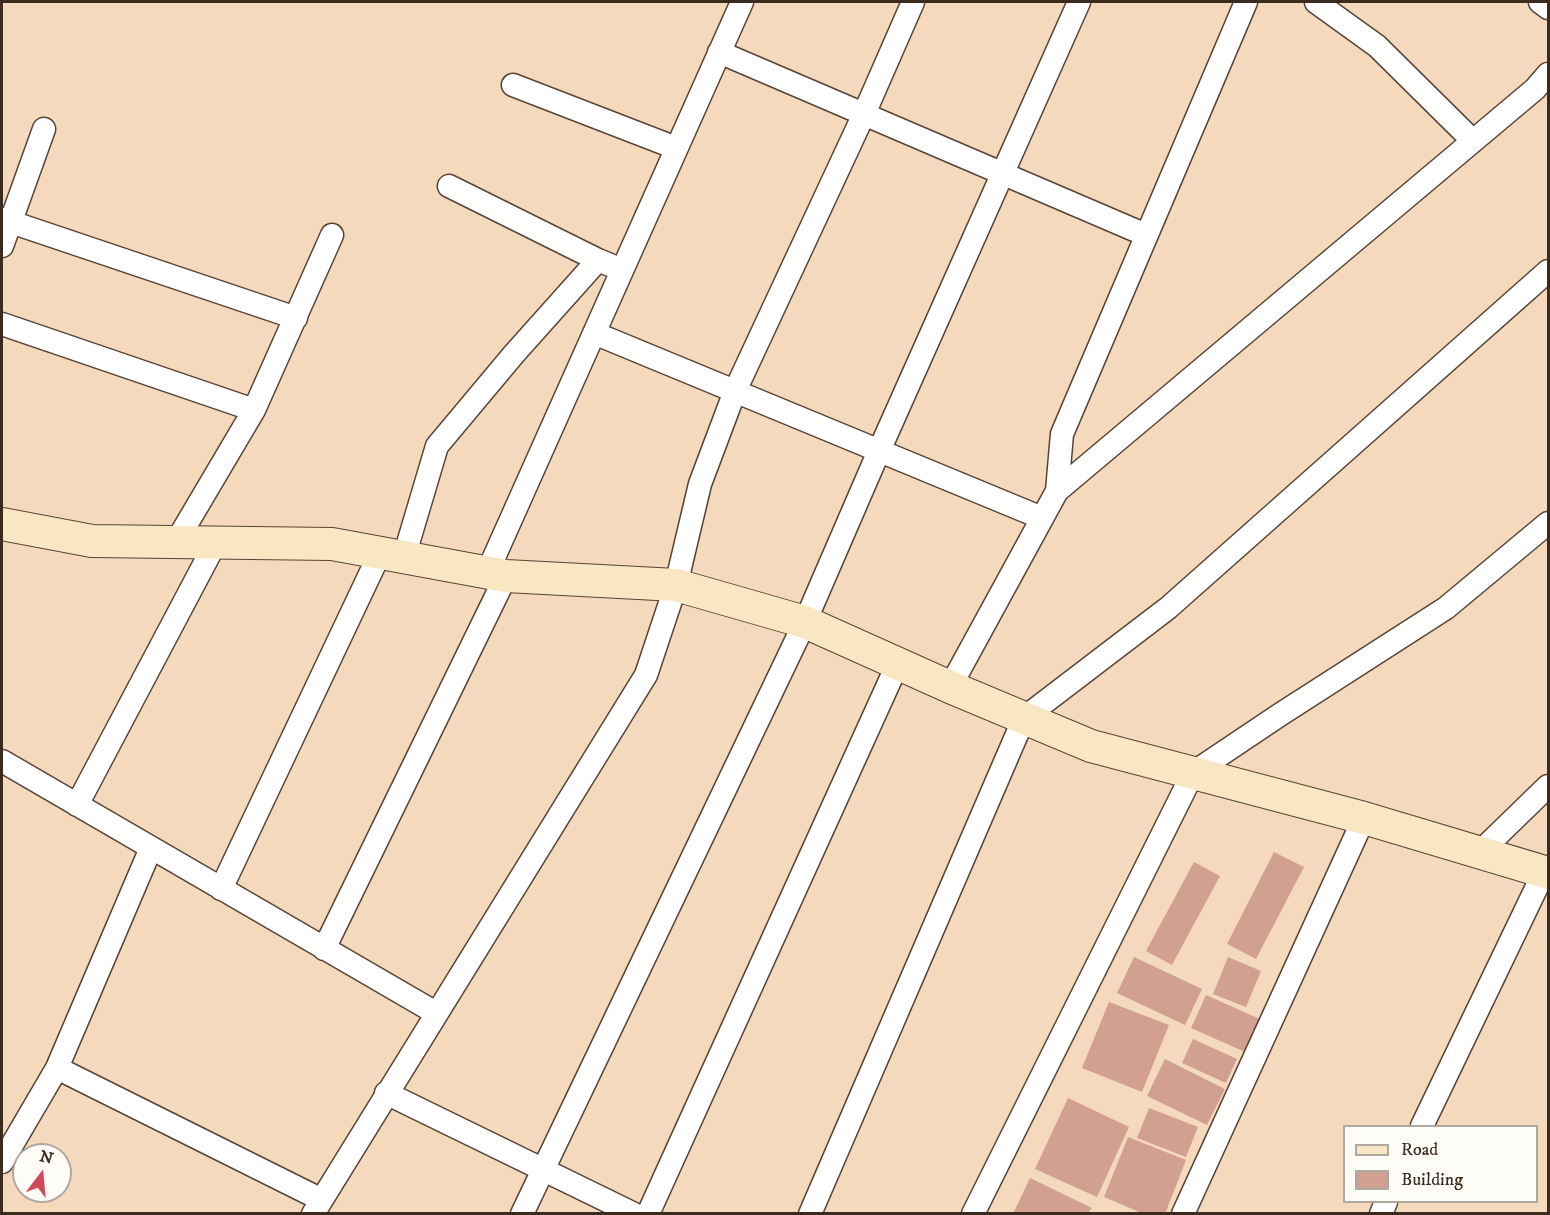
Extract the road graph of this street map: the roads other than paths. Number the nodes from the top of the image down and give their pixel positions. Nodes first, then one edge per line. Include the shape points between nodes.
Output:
1 (742, 2) edge
2 (913, 2) edge
3 (1078, 2) edge
4 (1246, 2) edge
5 (1316, 2) edge
6 (1540, 2) edge
7 (1548, 8) edge
8 (719, 52) junction
9 (1548, 74) edge
10 (513, 85) dead end
11 (864, 114) junction
12 (44, 129) dead end
13 (1473, 141) junction
14 (676, 148) junction
15 (1003, 174) junction
16 (449, 186) dead end
17 (6, 220) edge
18 (332, 235) dead end
19 (1146, 235) junction
20 (2, 246) edge
21 (598, 260) junction
22 (622, 270) junction
23 (1548, 271) edge
24 (296, 318) junction
25 (2, 324) edge
26 (594, 333) junction
27 (735, 391) junction
28 (254, 410) junction
29 (879, 451) junction
30 (1057, 491) junction
31 (1042, 518) junction
32 (1548, 523) edge
33 (2, 524) edge
34 (176, 542) junction
35 (216, 542) junction
36 (392, 555) junction
37 (496, 574) junction
38 (676, 585) junction
39 (805, 622) junction
40 (898, 663) junction
41 (950, 687) junction
42 (1023, 718) junction
43 (2, 761) edge
44 (1193, 773) junction
45 (1548, 786) edge
46 (77, 805) junction
47 (1364, 818) junction
48 (151, 848) junction
49 (1479, 853) junction
50 (1546, 872) edge
51 (221, 889) junction
52 (324, 949) junction
53 (436, 1013) junction
54 (57, 1068) junction
55 (386, 1093) junction
56 (1422, 1125) edge
57 (2, 1162) edge
58 (543, 1170) junction
59 (316, 1207) edge
60 (522, 1214) edge
61 (634, 1214) edge
62 (648, 1214) edge
63 (810, 1214) edge
64 (973, 1214) edge
65 (1183, 1214) edge

1 - 8 street
2 - 11 street
3 - 15 street
4 - 19 street
5 - 13 street via 1377,46
6 - 7 street
8 - 11 street
8 - 14 street
9 - 13 street
10 - 14 street
11 - 15 street
11 - 27 street
12 - 17 street
13 - 30 street
14 - 22 street
15 - 19 street
15 - 29 street
16 - 21 street
17 - 20 street
17 - 24 street
18 - 24 street
19 - 30 street via 1062,434
21 - 22 street
21 - 36 street via 437,446
22 - 26 street
23 - 42 street via 1168,608
24 - 28 street
25 - 28 street
26 - 27 street
26 - 37 street
27 - 29 street
27 - 38 street via 700,484
28 - 34 street
29 - 31 street
29 - 39 street
30 - 31 street
31 - 41 street
32 - 44 street via 1446,608
33 - 34 street via 92,541
34 - 35 street
35 - 36 street via 332,544
35 - 46 street
36 - 37 street
36 - 51 street
37 - 38 street
37 - 52 street
38 - 39 street
38 - 53 street via 646,675
39 - 40 street
39 - 58 street
40 - 41 street
40 - 62 street
41 - 42 street
42 - 44 street via 1091,746
42 - 63 street
43 - 46 street
44 - 47 street
44 - 64 street
45 - 49 street
46 - 48 street
47 - 49 street
47 - 65 street
48 - 51 street
48 - 54 street
49 - 50 street
50 - 56 street
51 - 52 street
52 - 53 street
53 - 55 street
54 - 57 street
54 - 59 street
55 - 58 street
55 - 59 street
58 - 60 street
58 - 61 street

